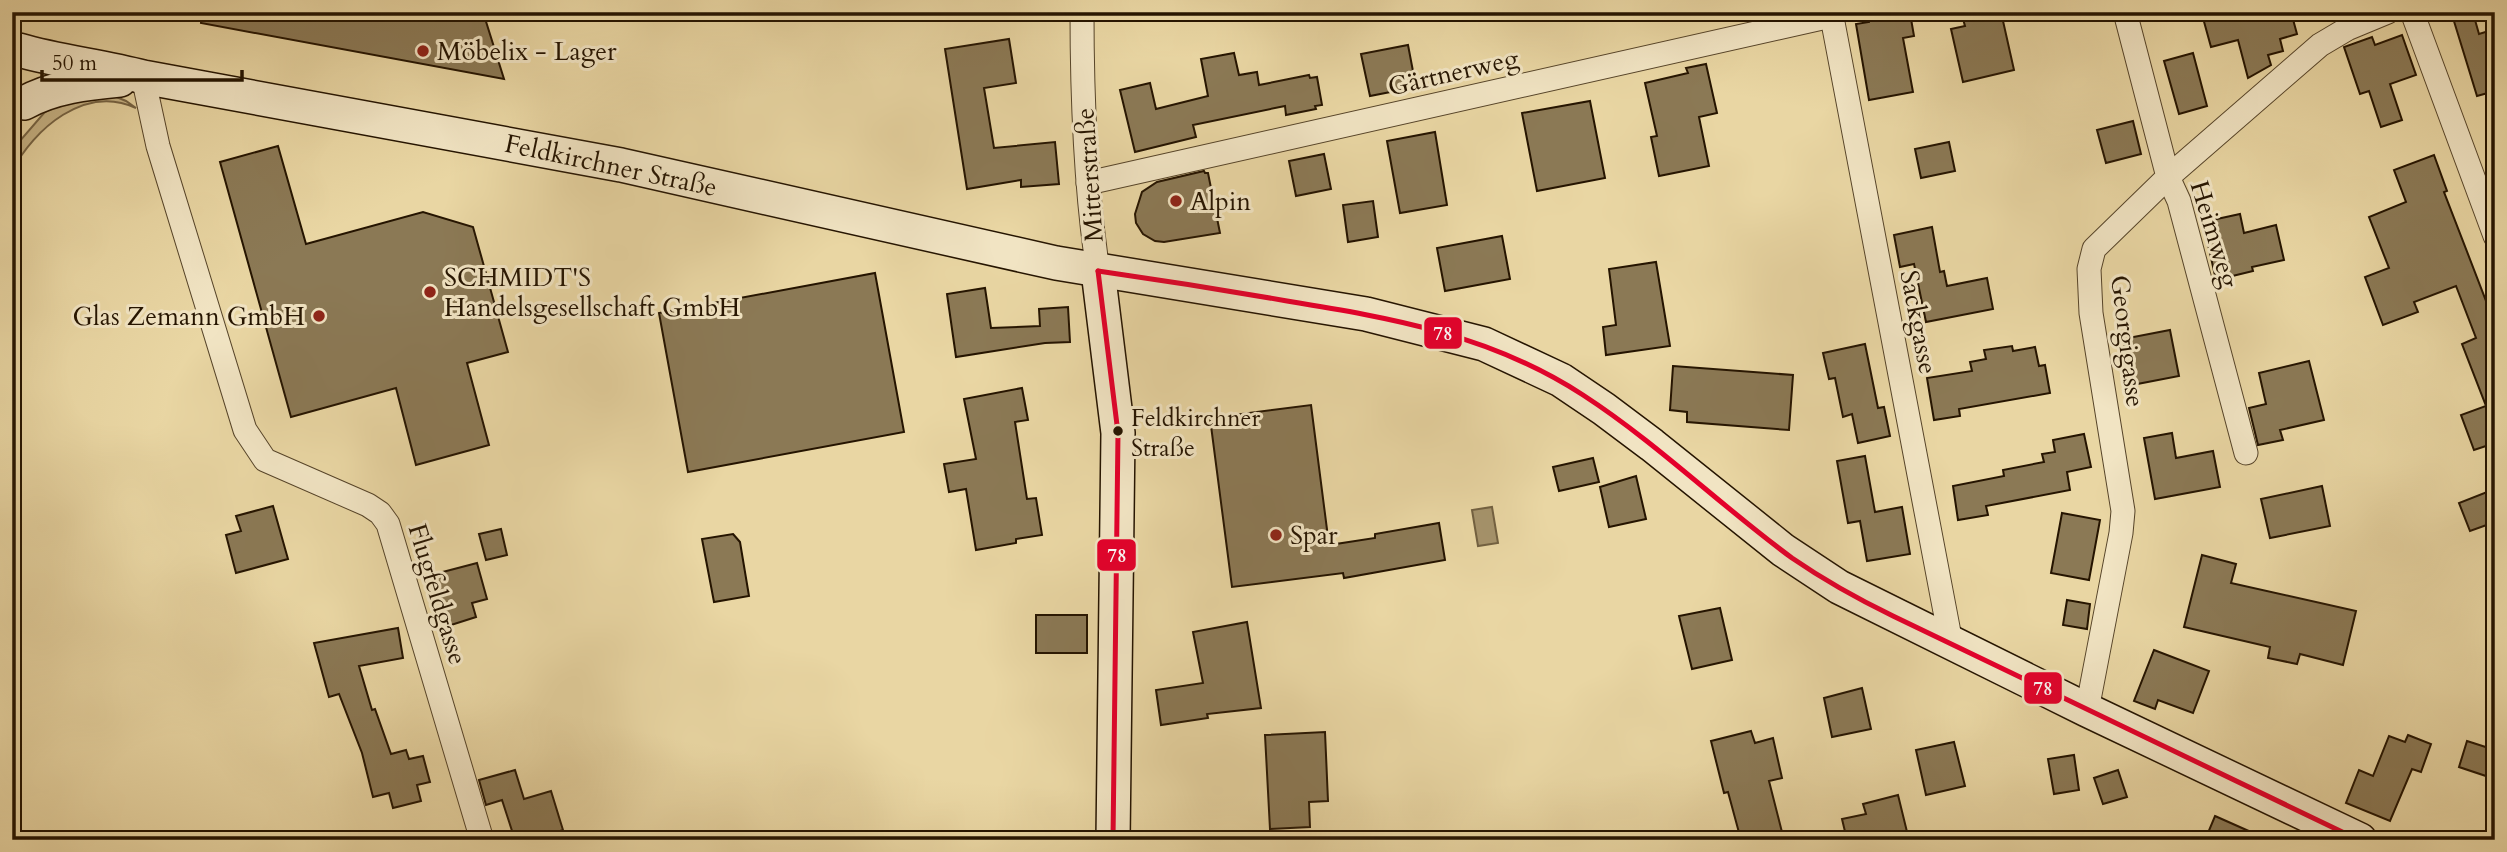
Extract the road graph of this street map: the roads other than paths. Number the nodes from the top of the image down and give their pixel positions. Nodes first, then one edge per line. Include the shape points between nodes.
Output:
1 (1082, 12) edge
2 (2126, 12) edge
3 (2388, 12) edge
4 (2412, 12) edge
5 (1831, 14) edge
6 (16, 45) edge
7 (143, 78) junction
8 (18, 115) edge
9 (2168, 177) junction
10 (1087, 183) junction
11 (2495, 236) edge
12 (1098, 271) junction
13 (2246, 453) dead end
14 (1951, 643) junction
15 (2087, 710) junction
16 (482, 840) edge
17 (1113, 840) edge
18 (2360, 840) edge

1 - 10 street, Mitterstraße
2 - 9 street
3 - 9 street, Heimweg via 2320,46
4 - 11 street
5 - 10 street, Gärtnerweg
5 - 14 street, Sackgasse
6 - 7 street, Feldkirchner Straße via 39,56
6 - 8 street via 26,76
7 - 8 street, Feldkirchner Straße via 40,94
7 - 12 street, Feldkirchner Straße via 621,165
7 - 16 street, Flugfeldgasse via 158,146 245,430 265,460 368,505 388,524
9 - 13 street, Heimweg via 2179,201
9 - 15 street, Georgigasse via 2094,250 2089,269 2091,313 2123,511
10 - 12 street, Mitterstraße
12 - 14 street, Feldkirchner Straße via 1366,314 1474,341 1520,359 1604,409 1783,550 1839,587
12 - 17 street, Mitterstraße via 1118,433
14 - 15 street, Feldkirchner Straße
15 - 18 street, Feldkirchner Straße

